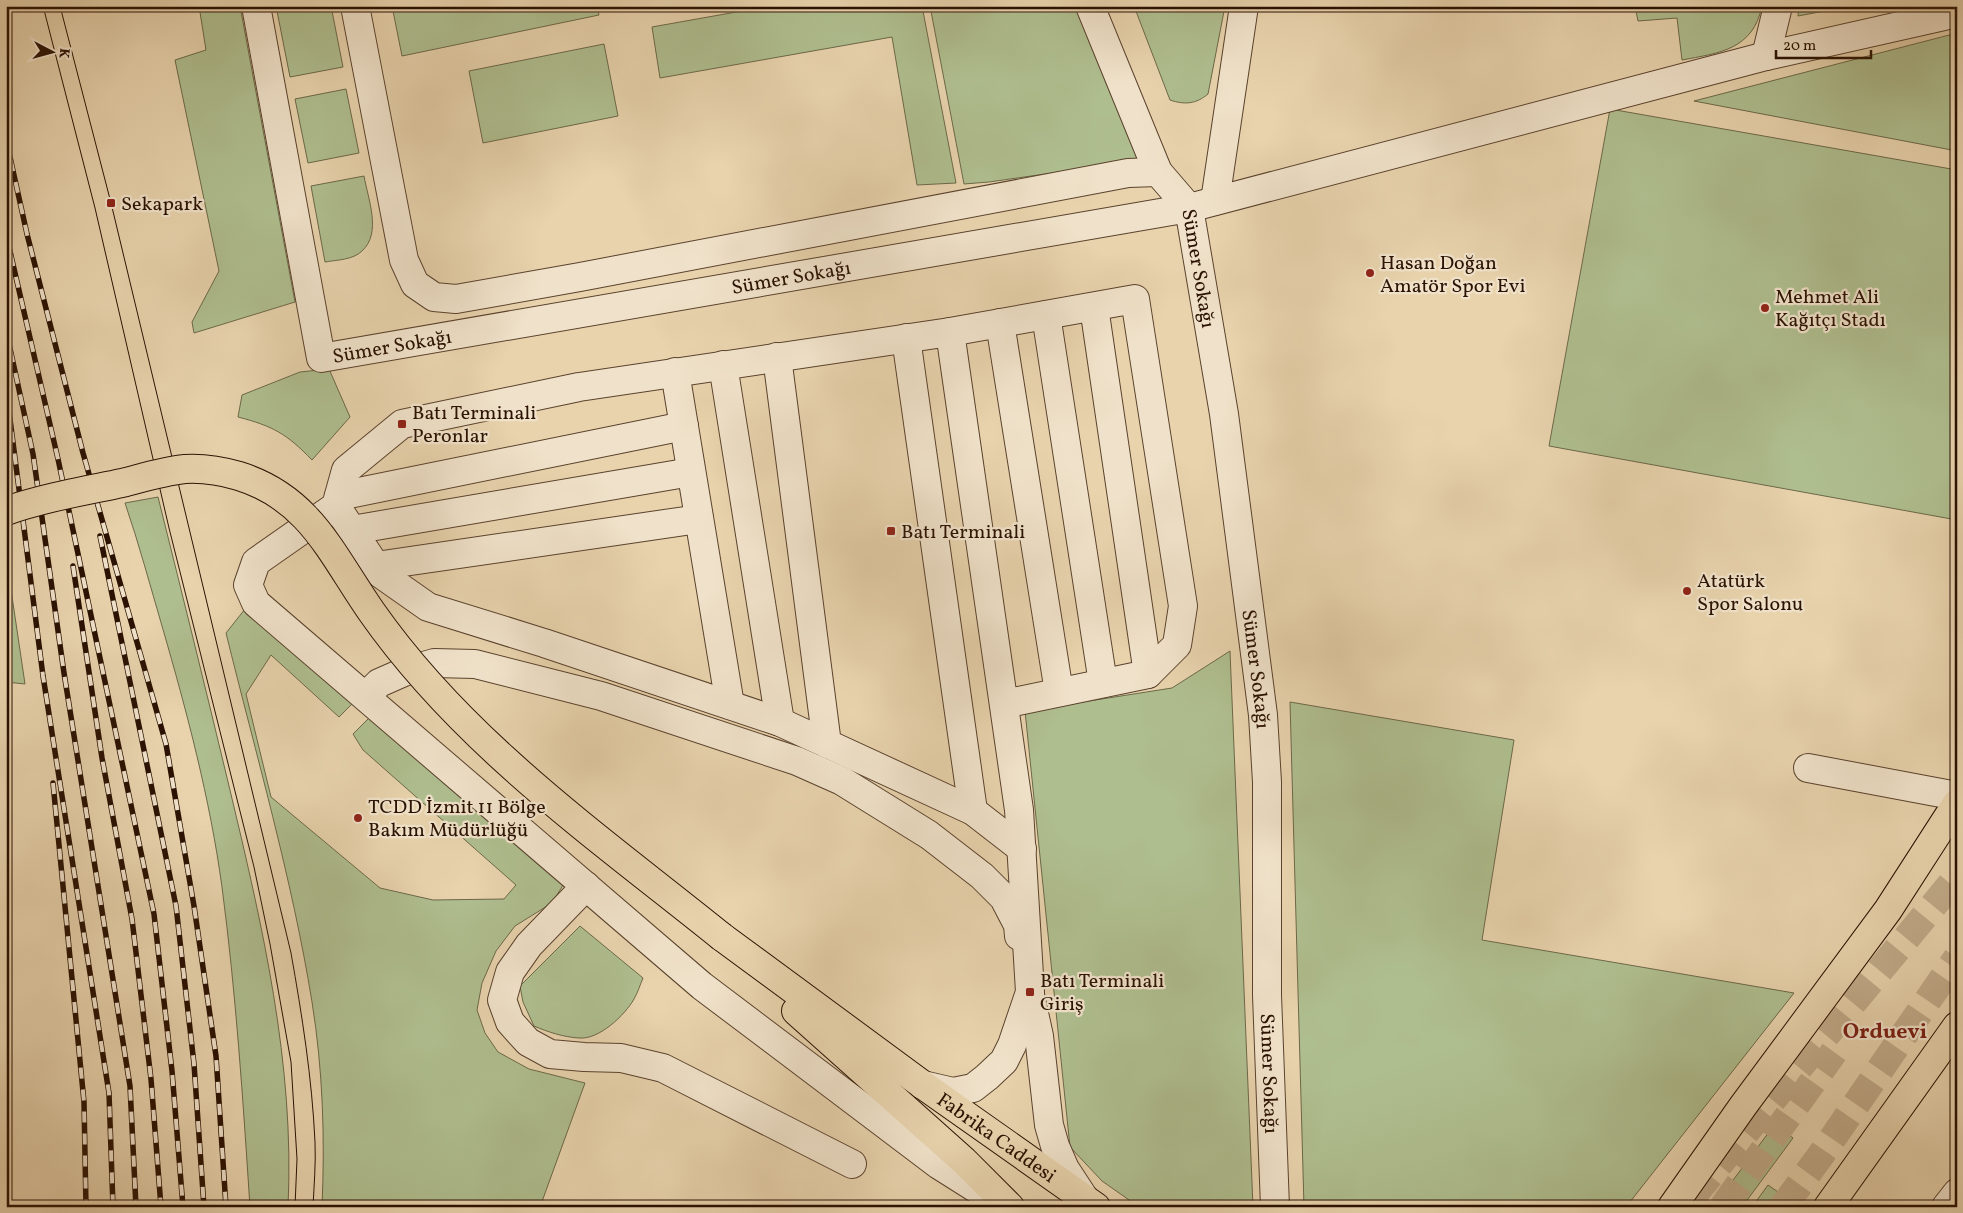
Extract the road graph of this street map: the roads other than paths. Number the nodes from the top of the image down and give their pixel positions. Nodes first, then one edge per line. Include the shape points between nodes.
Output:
1 (256, 6) edge
2 (355, 6) edge
3 (1090, 6) edge
4 (1244, 6) edge
5 (1778, 6) edge
6 (1957, 13) edge
7 (1766, 56) junction
8 (1158, 172) junction
9 (1215, 201) junction
10 (1189, 208) junction
11 (1094, 306) junction
12 (1046, 315) junction
13 (1000, 323) junction
14 (950, 332) junction
15 (906, 338) junction
16 (776, 357) junction
17 (722, 365) junction
18 (674, 372) junction
19 (684, 426) junction
20 (691, 472) junction
21 (338, 501) junction
22 (6, 511) edge
23 (699, 519) junction
24 (352, 530) junction
25 (376, 566) junction
26 (1148, 674) junction
27 (1102, 683) junction
28 (1058, 692) junction
29 (366, 696) junction
30 (1004, 704) junction
31 (730, 705) junction
32 (780, 722) junction
33 (827, 744) junction
34 (1808, 768) dead end
35 (1957, 796) edge
36 (1957, 803) edge
37 (973, 811) junction
38 (1022, 849) junction
39 (586, 886) junction
40 (722, 937) junction
41 (1030, 992) junction
42 (1956, 1027) edge
43 (923, 1085) junction
44 (852, 1164) dead end
45 (1957, 1194) edge
46 (1090, 1203) edge
47 (1273, 1204) edge
48 (1006, 1207) edge
49 (1010, 1207) edge
50 (1672, 1207) edge
51 (1828, 1207) edge
52 (1946, 1207) edge

1 - 10 street, Sümer Sokağı via 320,358
2 - 8 street via 404,260 415,284 434,297 476,295 1128,173
3 - 8 street
4 - 9 street
5 - 7 street
6 - 7 street
7 - 9 street
8 - 10 street
9 - 10 street
10 - 47 street, Sümer Sokağı via 1224,414 1263,715 1268,782 1267,995
11 - 12 street
11 - 26 street
11 - 26 street via 1135,299 1183,606 1177,645
12 - 13 street
12 - 27 street
13 - 14 street
13 - 28 street
14 - 15 street
14 - 30 street
15 - 16 street
15 - 37 street
16 - 17 street
16 - 33 street
17 - 18 street
17 - 32 street
18 - 19 street
18 - 21 street via 580,387 402,424 346,470
19 - 20 street
19 - 21 street
20 - 23 street
20 - 24 street
21 - 24 street
21 - 29 street via 256,562 248,584 256,603
22 - 40 main road, bridge via 183,469 210,469 239,476 272,491 306,516 407,660 488,745
23 - 25 street
23 - 31 street
24 - 25 street
25 - 31 street via 381,574 428,607
26 - 27 street
27 - 28 street
28 - 30 street
29 - 39 street
29 - 41 street via 379,683 434,663 475,664 601,696 797,760 842,782 929,835 982,876 1004,898 1018,925
30 - 38 street
31 - 32 street
32 - 33 street
33 - 37 street
34 - 35 street
36 - 50 main road via 1888,910
37 - 38 street
38 - 41 street
39 - 44 street via 529,945 510,972 502,1000 510,1022 528,1042 550,1054 620,1058 662,1068
39 - 48 street via 710,992 939,1165
40 - 43 main road, Fabrika Caddesi
40 - 49 main road via 795,1010 964,1161
41 - 43 street via 1004,1061 987,1077 973,1088 953,1092
41 - 46 street via 1039,1036 1049,1125 1065,1168
42 - 51 main road
43 - 46 main road, Fabrika Caddesi
45 - 52 street

